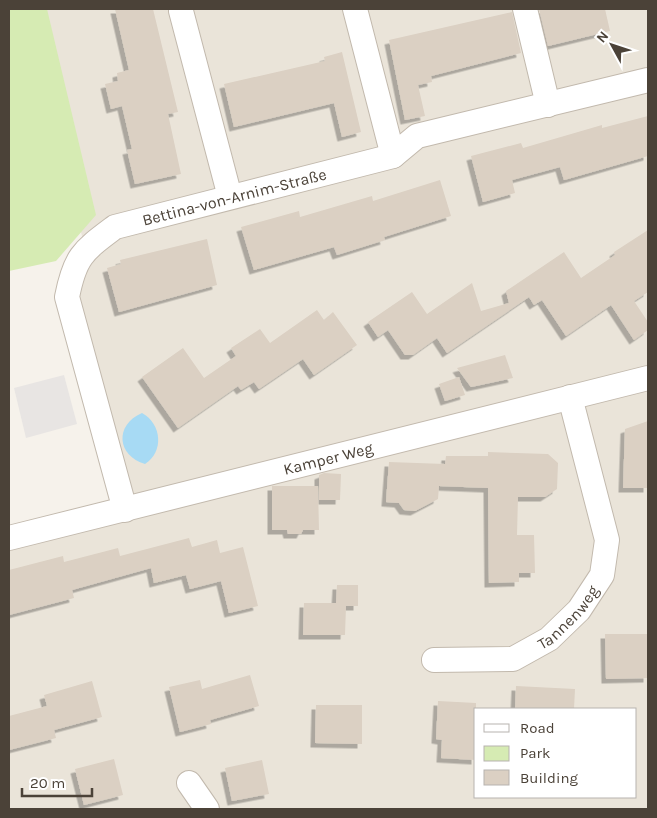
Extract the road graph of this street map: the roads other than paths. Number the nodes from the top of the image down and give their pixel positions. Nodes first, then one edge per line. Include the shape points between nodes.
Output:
1 (355, 9) edge
2 (525, 9) edge
3 (181, 11) dead end
4 (648, 80) edge
5 (548, 105) junction
6 (393, 156) junction
7 (230, 197) junction
8 (648, 378) edge
9 (570, 398) junction
10 (126, 510) junction
11 (9, 538) edge
12 (434, 660) dead end
13 (188, 783) dead end
14 (207, 809) edge

1 - 6 street
2 - 5 street
3 - 7 street
4 - 5 street, Bettina-von-Arnim-Straße
5 - 6 street, Bettina-von-Arnim-Straße via 417,136
6 - 7 street, Bettina-von-Arnim-Straße
7 - 10 street, Bettina-von-Arnim-Straße via 115,227 83,251 72,272 67,297
8 - 9 street, Kamper Weg
9 - 10 street, Kamper Weg
9 - 12 street, Tannenweg via 607,540 602,575 579,610 555,633 513,659
10 - 11 street, Kamper Weg
13 - 14 street

